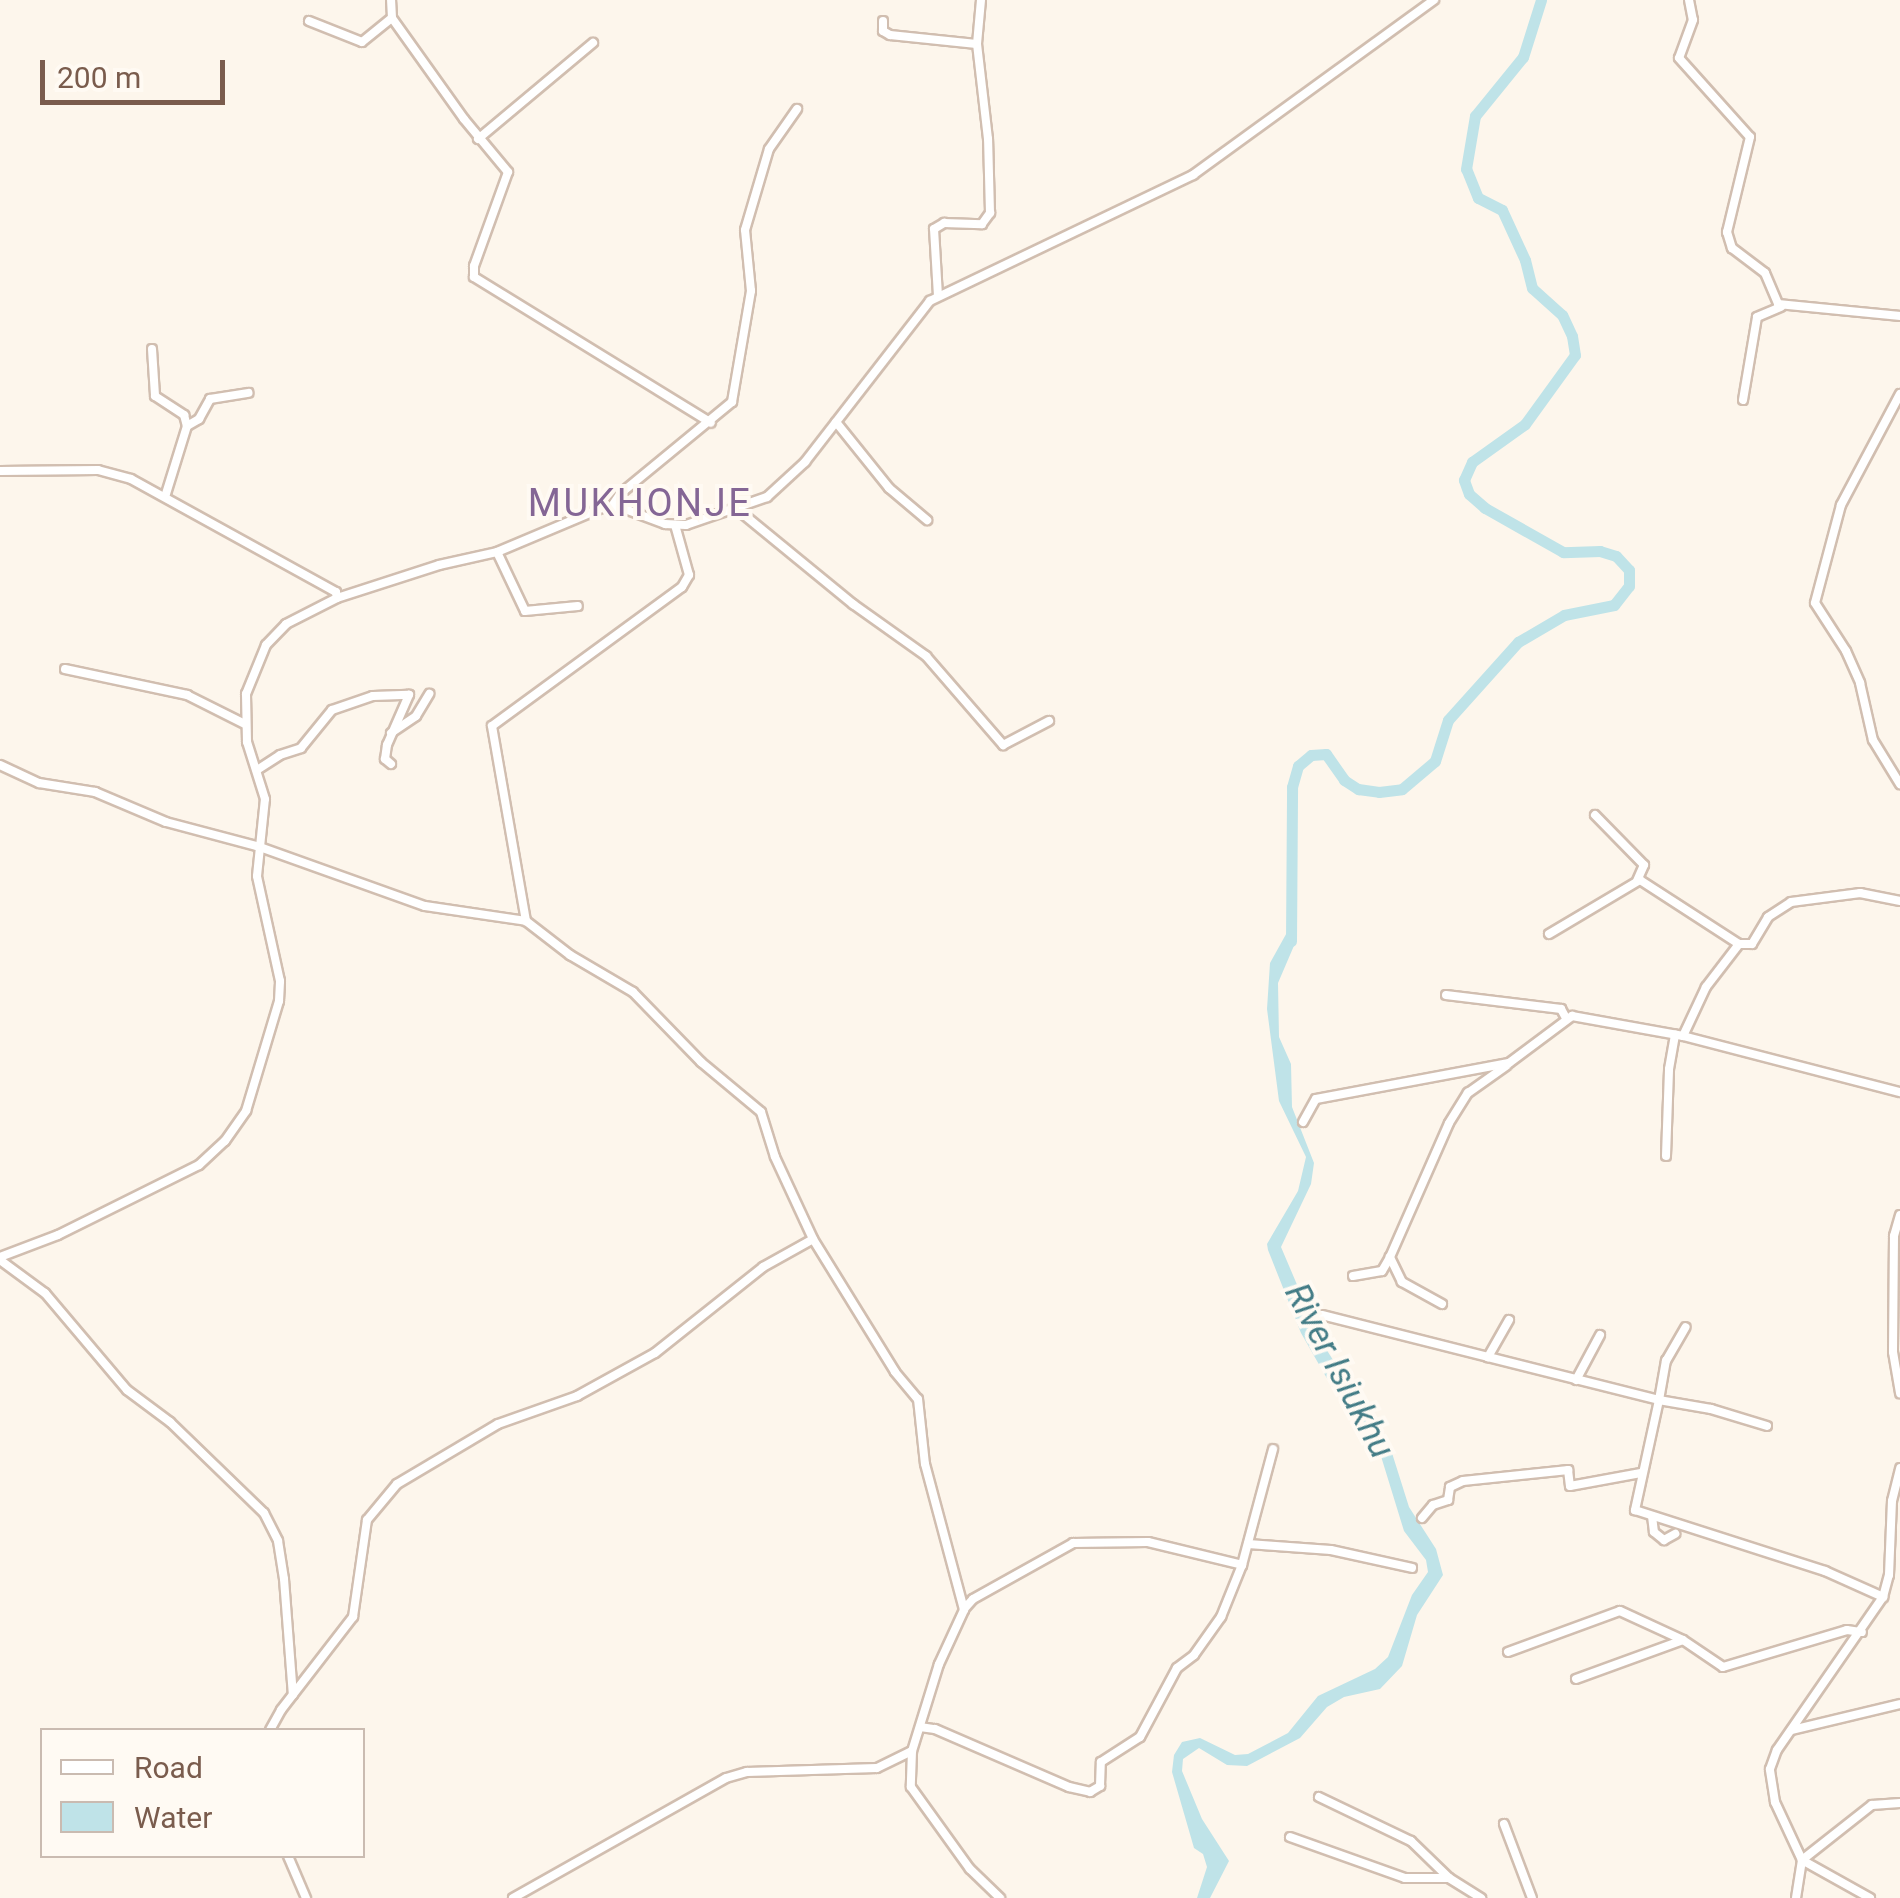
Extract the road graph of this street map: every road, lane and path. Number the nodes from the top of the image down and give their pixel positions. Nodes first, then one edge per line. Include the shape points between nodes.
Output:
1 (392, 0) edge
2 (981, 0) edge
3 (1434, 0) edge
4 (1689, 0) edge
5 (392, 18) junction
6 (309, 21) dead end
7 (883, 21) dead end
8 (593, 42) dead end
9 (977, 44) junction
10 (797, 109) dead end
11 (478, 139) junction
12 (938, 296) junction
13 (1786, 306) junction
14 (1900, 316) edge
15 (152, 348) dead end
16 (249, 393) dead end
17 (1900, 394) edge
18 (1743, 400) dead end
19 (836, 422) junction
20 (711, 424) junction
21 (187, 426) junction
22 (0, 471) edge
23 (165, 496) junction
24 (612, 506) junction
25 (738, 510) junction
26 (927, 520) dead end
27 (675, 525) junction
28 (497, 552) junction
29 (338, 598) junction
30 (578, 606) dead end
31 (65, 669) dead end
32 (429, 694) dead end
33 (1048, 721) dead end
34 (245, 724) junction
35 (391, 734) junction
36 (391, 764) dead end
37 (0, 765) edge
38 (257, 770) junction
39 (1900, 784) edge
40 (1594, 815) dead end
41 (257, 846) junction
42 (1637, 881) junction
43 (1900, 901) edge
44 (526, 922) junction
45 (1550, 934) dead end
46 (1738, 944) junction
47 (1446, 994) dead end
48 (1566, 1018) junction
49 (1679, 1035) junction
50 (1510, 1063) junction
51 (1900, 1092) edge
52 (1303, 1122) dead end
53 (1666, 1156) dead end
54 (1900, 1214) edge
55 (813, 1240) junction
56 (1390, 1257) junction
57 (0, 1258) edge
58 (1353, 1276) dead end
59 (1442, 1304) dead end
60 (1322, 1315) dead end
61 (1508, 1320) dead end
62 (1686, 1327) dead end
63 (1600, 1334) dead end
64 (1488, 1357) junction
65 (1576, 1380) junction
66 (1900, 1393) edge
67 (1659, 1400) junction
68 (1766, 1426) dead end
69 (1273, 1449) dead end
70 (1900, 1468) edge
71 (1641, 1473) junction
72 (1652, 1516) junction
73 (1422, 1518) dead end
74 (1675, 1534) dead end
75 (1896, 1541) edge
76 (1248, 1544) junction
77 (1242, 1565) junction
78 (1412, 1568) dead end
79 (1889, 1575) junction
80 (1900, 1578) edge
81 (1883, 1596) junction
82 (964, 1610) junction
83 (1862, 1632) junction
84 (1683, 1640) junction
85 (1508, 1652) dead end
86 (1576, 1679) dead end
87 (293, 1694) junction
88 (1900, 1704) edge
89 (920, 1727) junction
90 (271, 1728) edge
91 (1792, 1730) junction
92 (912, 1751) junction
93 (1319, 1797) dead end
94 (1900, 1803) edge
95 (1504, 1824) dead end
96 (1290, 1837) dead end
97 (289, 1858) edge
98 (1802, 1860) junction
99 (1449, 1878) junction
100 (306, 1898) edge
101 (514, 1898) edge
102 (1000, 1898) edge
103 (1480, 1898) edge
104 (1532, 1898) edge
105 (1796, 1898) edge
106 (1870, 1898) edge

1 - 5 street
2 - 9 street
3 - 12 street via 1193,175
4 - 13 street via 1693,20 1679,58 1750,137 1728,240 1765,273 1773,298
5 - 6 street via 357,44
5 - 11 street
7 - 9 street via 890,35
8 - 11 street
9 - 12 street via 990,213 982,224 944,222 934,229
10 - 20 street via 769,149 755,186 745,230 750,303 735,395
11 - 20 street via 509,177 474,277
12 - 19 street
13 - 14 street
13 - 18 street via 1756,317
15 - 21 street via 155,396 184,415
16 - 21 street via 210,400
17 - 39 street via 1841,506 1816,603 1846,651 1873,740
19 - 25 street via 787,482
19 - 26 street via 889,488
20 - 24 street
21 - 23 street
22 - 23 street via 98,470
23 - 29 street
24 - 27 street
24 - 28 street
25 - 27 street
25 - 33 street via 926,656 1003,744
27 - 44 street via 689,574 682,587 492,726
28 - 29 street
28 - 30 street via 525,611
29 - 34 street via 286,624 266,645 246,694
31 - 34 street via 187,695
32 - 35 street via 416,716
34 - 38 street
35 - 36 street via 385,759
35 - 38 street via 409,694 373,696 332,710 302,748
37 - 41 street via 39,783 95,792 166,822
38 - 41 street via 264,816
40 - 42 street via 1644,865
41 - 44 street via 424,906
41 - 57 street via 280,1001 236,1128 214,1154 176,1178
42 - 45 street
42 - 46 street
43 - 46 street via 1860,893 1791,902 1768,916 1752,944
44 - 55 street via 633,992 760,1112
46 - 49 street
47 - 48 street via 1561,1009
48 - 49 street
48 - 50 street
49 - 51 street
49 - 53 street via 1669,1069
50 - 52 street via 1316,1099
50 - 56 street via 1468,1093 1449,1123
54 - 66 street via 1893,1352
55 - 82 street via 918,1399 925,1464
55 - 87 street via 763,1267 655,1353 577,1396 498,1424 397,1484 367,1520 353,1617
56 - 58 street via 1382,1271
56 - 59 street via 1402,1282
57 - 87 street via 45,1293 127,1390 264,1512 284,1578
60 - 64 street
61 - 64 street
62 - 67 street via 1666,1361
63 - 65 street
64 - 65 street
65 - 67 street
67 - 68 street
67 - 71 street
69 - 76 street
70 - 75 street via 1892,1501
71 - 72 street via 1635,1510
71 - 73 street via 1570,1486 1568,1470 1463,1481
72 - 74 street via 1654,1532 1664,1540
72 - 81 street
75 - 79 street
76 - 77 street
76 - 78 street via 1330,1550
77 - 82 street via 1148,1542 1073,1544
77 - 89 street via 1209,1638 1177,1668 1140,1738 1100,1762 1094,1790 1069,1787
79 - 80 street
79 - 81 street
81 - 83 street
82 - 89 street
83 - 84 street via 1847,1630 1723,1666
83 - 91 street
84 - 85 street via 1620,1610
84 - 86 street
87 - 90 street
88 - 91 street
89 - 92 street
91 - 98 street via 1773,1759 1772,1790
92 - 101 street via 877,1768 726,1778
92 - 102 street via 910,1787
93 - 99 street via 1411,1841
94 - 98 street via 1872,1804
95 - 104 street
96 - 99 street via 1406,1878
97 - 100 street
98 - 105 street
98 - 106 street
99 - 103 street

